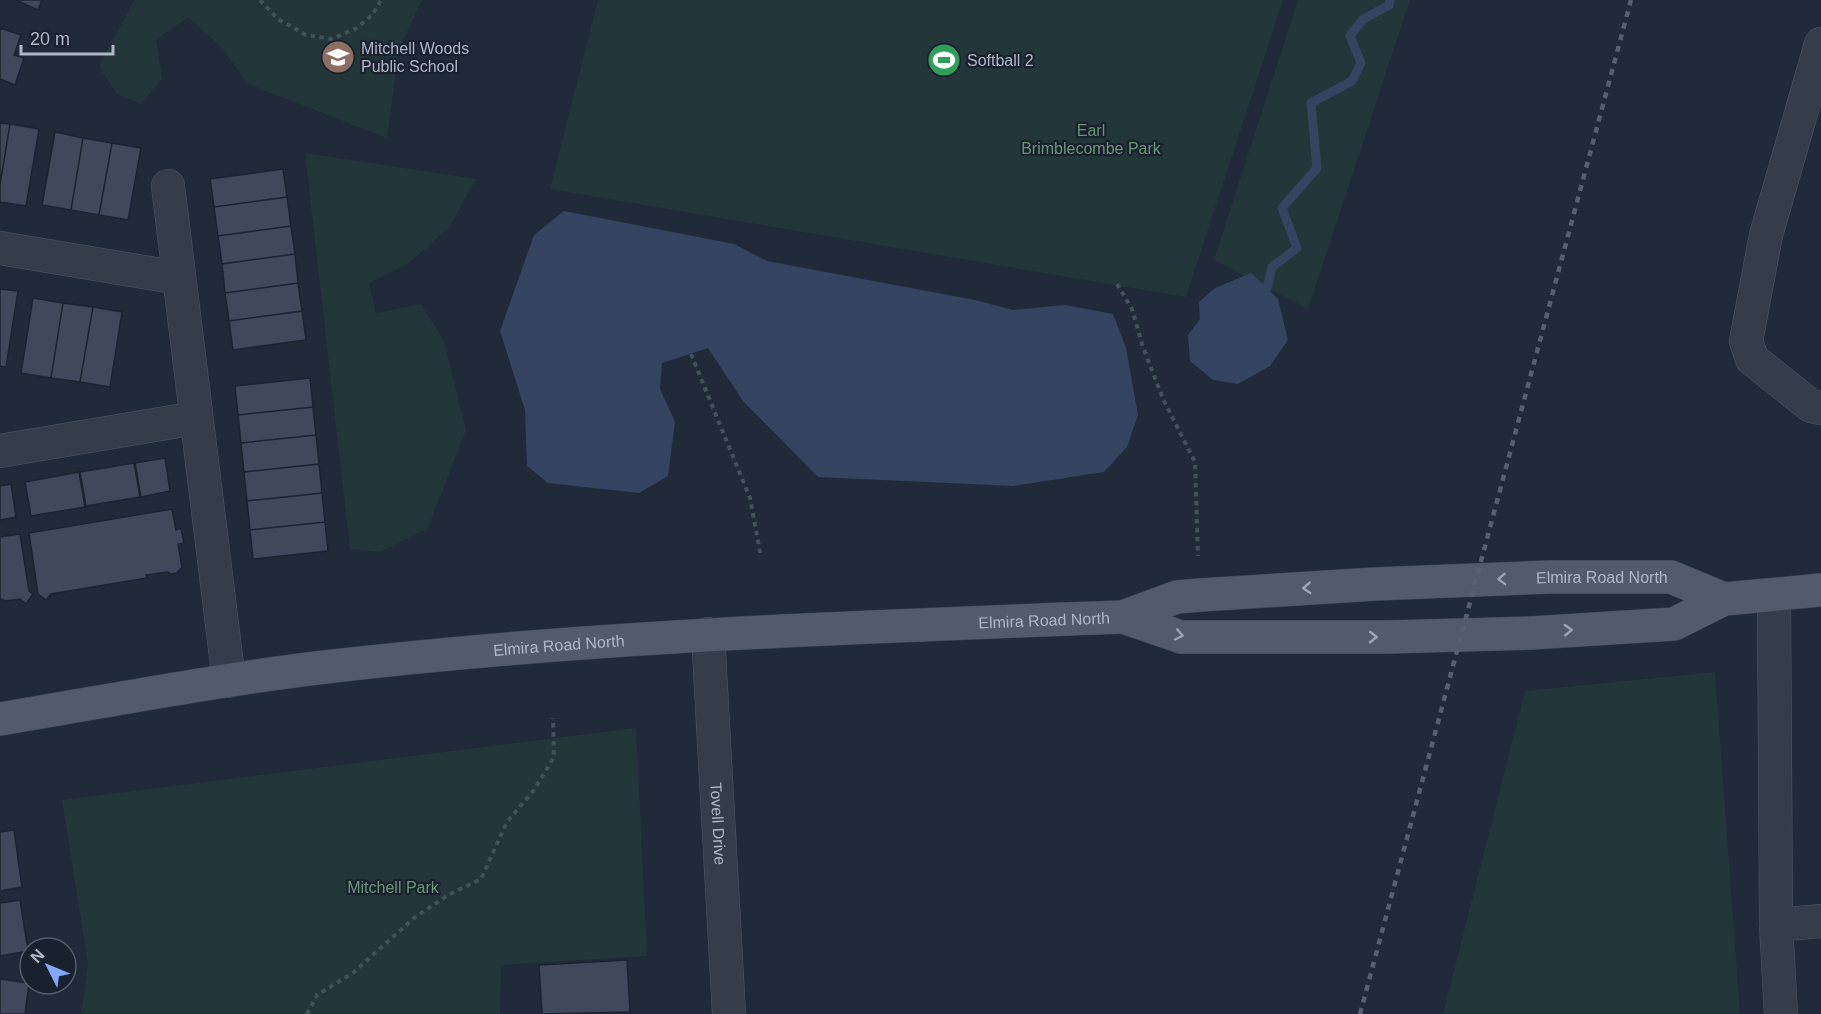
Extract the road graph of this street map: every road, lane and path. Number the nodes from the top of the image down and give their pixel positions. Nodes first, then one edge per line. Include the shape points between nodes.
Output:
1 (260, 0) edge
2 (381, 0) edge
3 (1821, 44) edge
4 (168, 186) dead end
5 (0, 248) edge
6 (179, 278) junction
7 (1117, 284) dead end
8 (691, 354) dead end
9 (1821, 408) edge
10 (196, 418) junction
11 (0, 451) edge
12 (1198, 556) dead end
13 (761, 557) dead end
14 (1821, 590) edge
15 (1774, 595) junction
16 (1724, 599) junction
17 (1123, 617) junction
18 (708, 634) junction
19 (229, 681) junction
20 (553, 718) dead end
21 (0, 719) edge
22 (1821, 921) edge
23 (1776, 925) junction
24 (308, 1014) edge
25 (729, 1014) edge
26 (1781, 1014) edge

1 - 2 path via 278,19 306,34 332,39 357,28 373,14
3 - 9 street via 1766,235 1746,341 1752,359 1811,406
4 - 6 street
5 - 6 street
6 - 10 street
7 - 12 path via 1132,309 1155,380 1195,462
8 - 13 path via 750,498
10 - 11 street
10 - 19 street
14 - 15 main road
15 - 16 main road
15 - 23 street
16 -> 17 main road, Elmira Road North via 1671,577 1549,577 1177,597
17 -> 16 main road, Elmira Road North via 1181,637 1387,637 1674,624
17 - 18 main road, Elmira Road North
18 - 19 main road, Elmira Road North via 323,667
18 - 25 street, Tovell Drive
19 - 21 main road, Elmira Road North
20 - 24 path via 554,757 534,790 507,822 481,879 414,918 354,972 316,995
22 - 23 street
23 - 26 street

